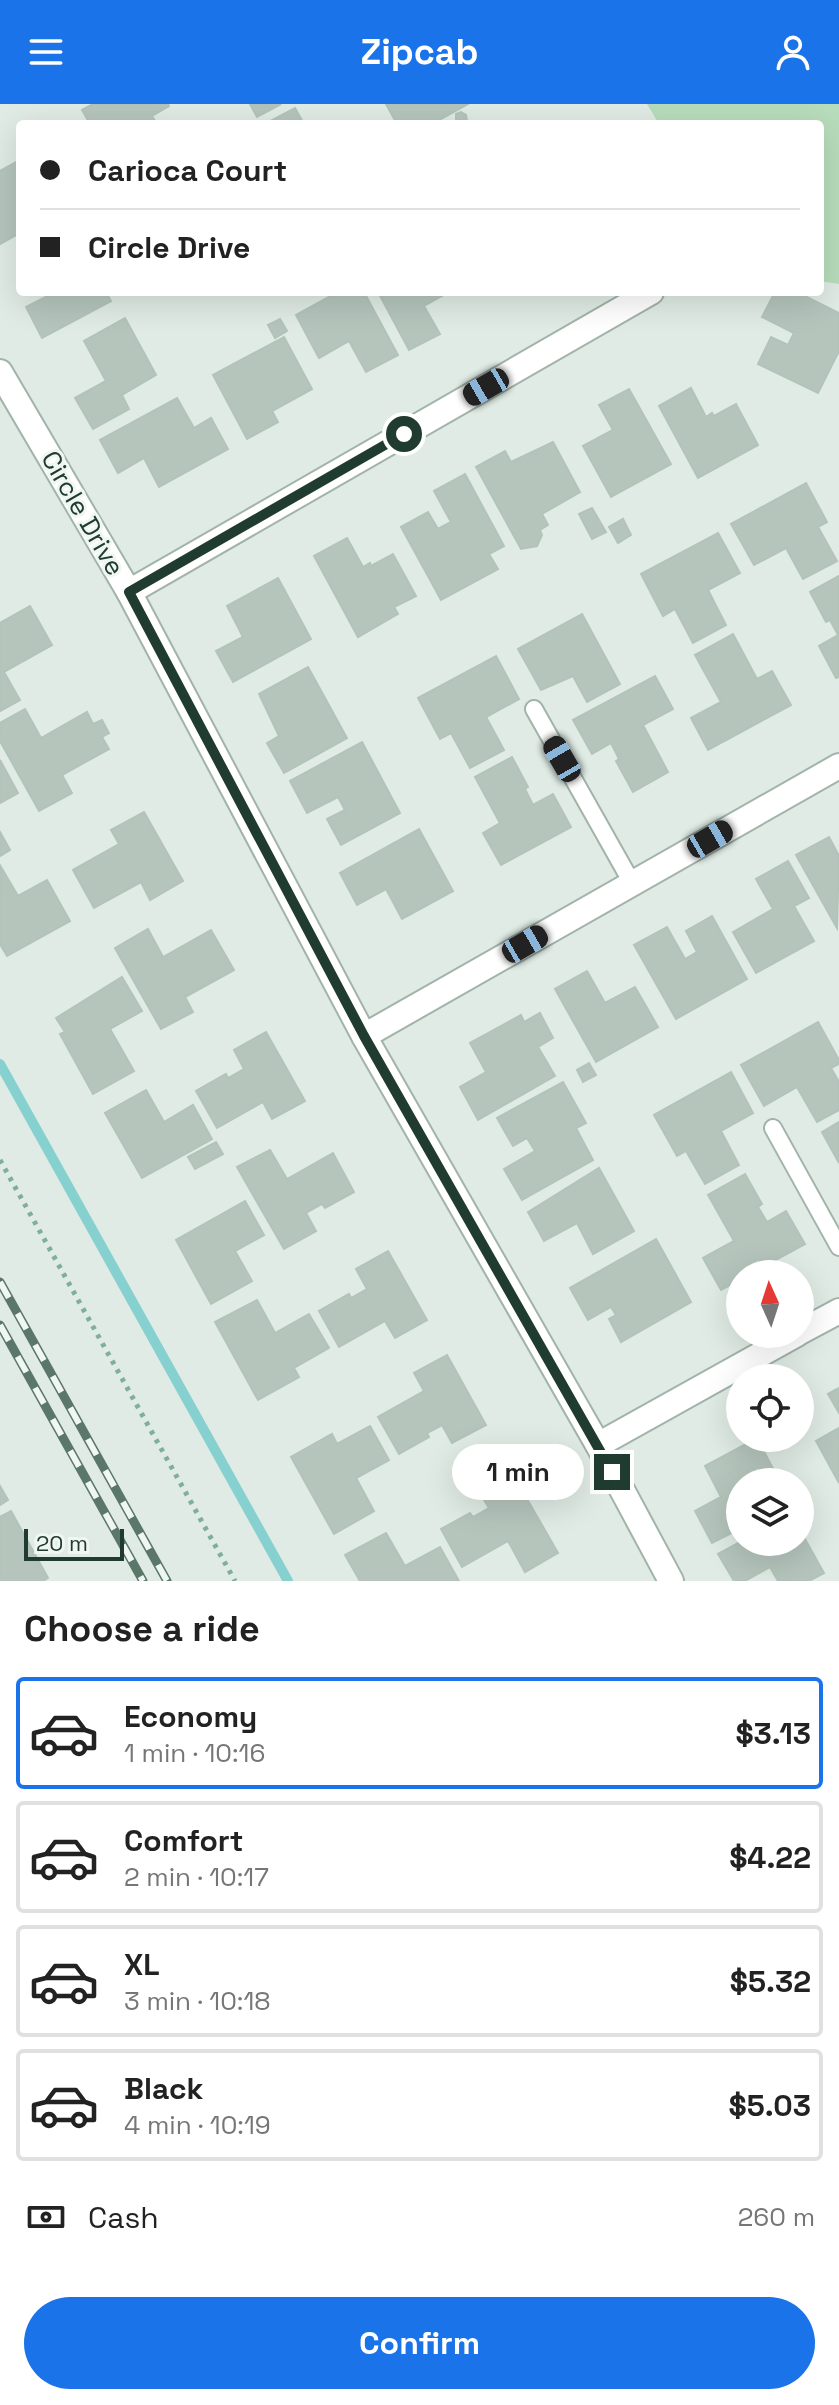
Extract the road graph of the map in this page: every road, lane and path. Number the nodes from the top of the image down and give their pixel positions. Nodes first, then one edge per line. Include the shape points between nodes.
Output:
1 (644, 296) edge
2 (0, 372) edge
3 (129, 592) junction
4 (534, 709) dead end
5 (839, 766) edge
6 (632, 883) junction
7 (364, 1036) junction
8 (773, 1128) dead end
9 (0, 1160) edge
10 (839, 1247) edge
11 (839, 1311) edge
12 (814, 1324) edge
13 (771, 1348) edge
14 (598, 1445) junction
15 (235, 1581) edge
16 (671, 1581) edge

1 - 3 street
2 - 3 street, Circle Drive
3 - 7 street, Circle Drive
4 - 6 lane
5 - 6 street
6 - 7 street
7 - 14 street, Circle Drive
8 - 10 lane
9 - 15 path
11 - 12 street
13 - 14 street
14 - 16 street, Circle Drive

